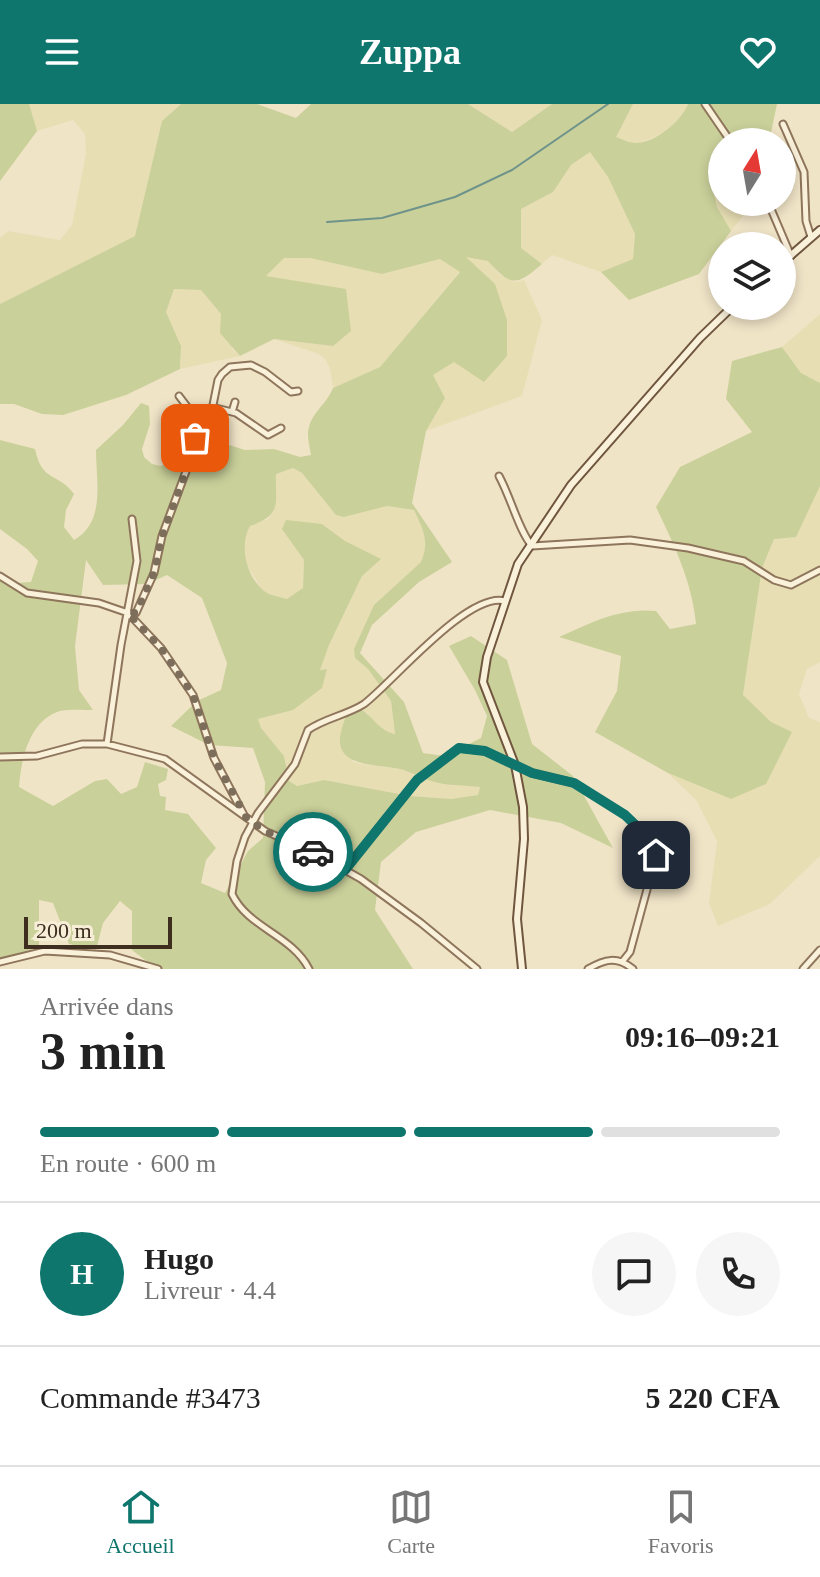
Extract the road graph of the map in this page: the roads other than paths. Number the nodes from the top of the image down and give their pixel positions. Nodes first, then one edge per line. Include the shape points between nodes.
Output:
1 (705, 104) edge
2 (783, 124) dead end
3 (721, 128) edge
4 (820, 230) edge
5 (811, 237) junction
6 (796, 251) edge
7 (719, 320) edge
8 (298, 391) dead end
9 (179, 396) dead end
10 (235, 402) dead end
11 (232, 412) junction
12 (209, 413) junction
13 (201, 425) junction
14 (281, 428) dead end
15 (499, 476) dead end
16 (132, 519) dead end
17 (532, 546) junction
18 (820, 570) edge
19 (0, 576) edge
20 (505, 601) junction
21 (128, 613) junction
22 (107, 744) junction
23 (0, 757) edge
24 (515, 765) junction
25 (249, 820) junction
26 (345, 870) junction
27 (820, 950) edge
28 (0, 962) edge
29 (622, 962) junction
30 (158, 969) edge
31 (309, 969) edge
32 (477, 969) edge
33 (522, 969) edge
34 (588, 969) edge
35 (633, 969) edge
36 (803, 969) edge

1 - 3 street
2 - 5 street via 804,172
4 - 5 street
5 - 6 street
7 - 17 street via 571,485
8 - 12 street via 291,392 258,367 237,365 218,380
9 - 13 street
10 - 11 street
11 - 12 street via 216,408
11 - 14 street via 268,435
12 - 13 street
13 - 21 street via 154,573 136,613
15 - 17 street
16 - 21 street via 137,561
17 - 18 street via 630,540 688,548 744,561 791,585
17 - 20 street via 518,564
19 - 21 street via 27,593 99,603
20 - 24 street via 483,682
20 - 25 street via 486,602 440,632 362,705 308,730 295,764
21 - 22 street
21 - 25 street via 161,648 193,695 214,758
22 - 23 street
22 - 25 street via 165,759
24 - 26 street via 485,751 459,748 417,780
24 - 29 street via 579,786 625,815 655,844 630,952
24 - 33 street via 525,828 517,907
25 - 26 street
25 - 31 street via 232,894 247,914 299,953
26 - 32 street
27 - 36 street
28 - 30 street via 45,951 110,955
29 - 34 street via 610,959
29 - 35 street

